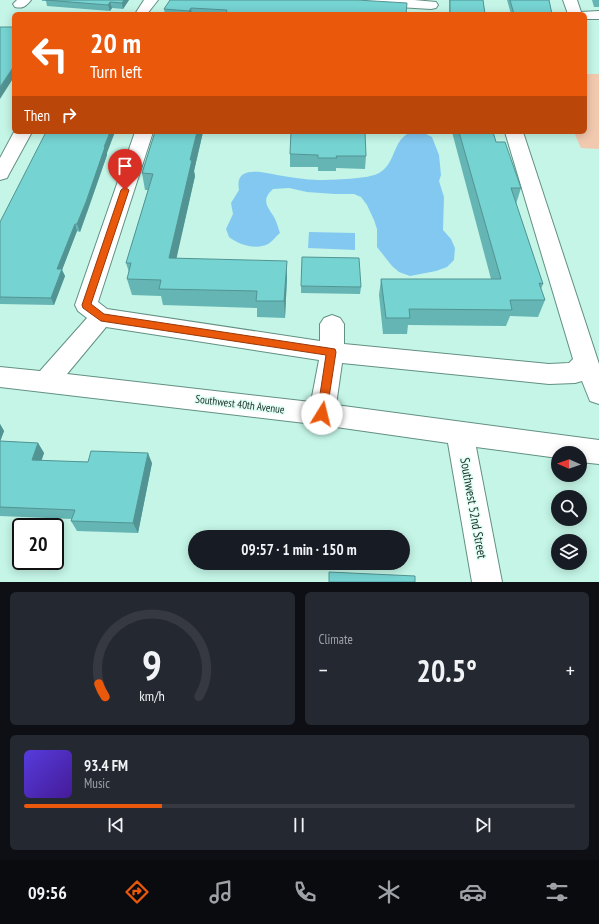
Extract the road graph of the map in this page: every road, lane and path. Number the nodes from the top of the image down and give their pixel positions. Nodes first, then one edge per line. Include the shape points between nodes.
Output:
1 (151, 0) edge
2 (349, 0) edge
3 (570, 0) edge
4 (431, 6) edge
5 (142, 12) edge
6 (574, 12) edge
7 (587, 15) edge
8 (599, 16) edge
9 (22, 134) edge
10 (143, 134) edge
11 (515, 134) edge
12 (0, 174) edge
13 (101, 318) junction
14 (332, 324) dead end
15 (332, 352) junction
16 (586, 362) junction
17 (0, 376) edge
18 (46, 382) junction
19 (599, 393) edge
20 (322, 414) junction
21 (460, 434) junction
22 (599, 452) edge
23 (487, 582) edge

1 - 5 street
2 - 4 street
3 - 6 street
7 - 8 street
9 - 12 street
10 - 13 street via 86,305
11 - 16 street
13 - 15 street
13 - 18 street
14 - 15 street
15 - 16 street via 549,374 575,373
15 - 20 street
16 - 19 street
17 - 18 street, Southwest 40th Avenue
18 - 20 street, Southwest 40th Avenue
20 - 21 street, Southwest 40th Avenue
21 - 22 street, Southwest 40th Avenue
21 - 23 street, Southwest 52nd Street

